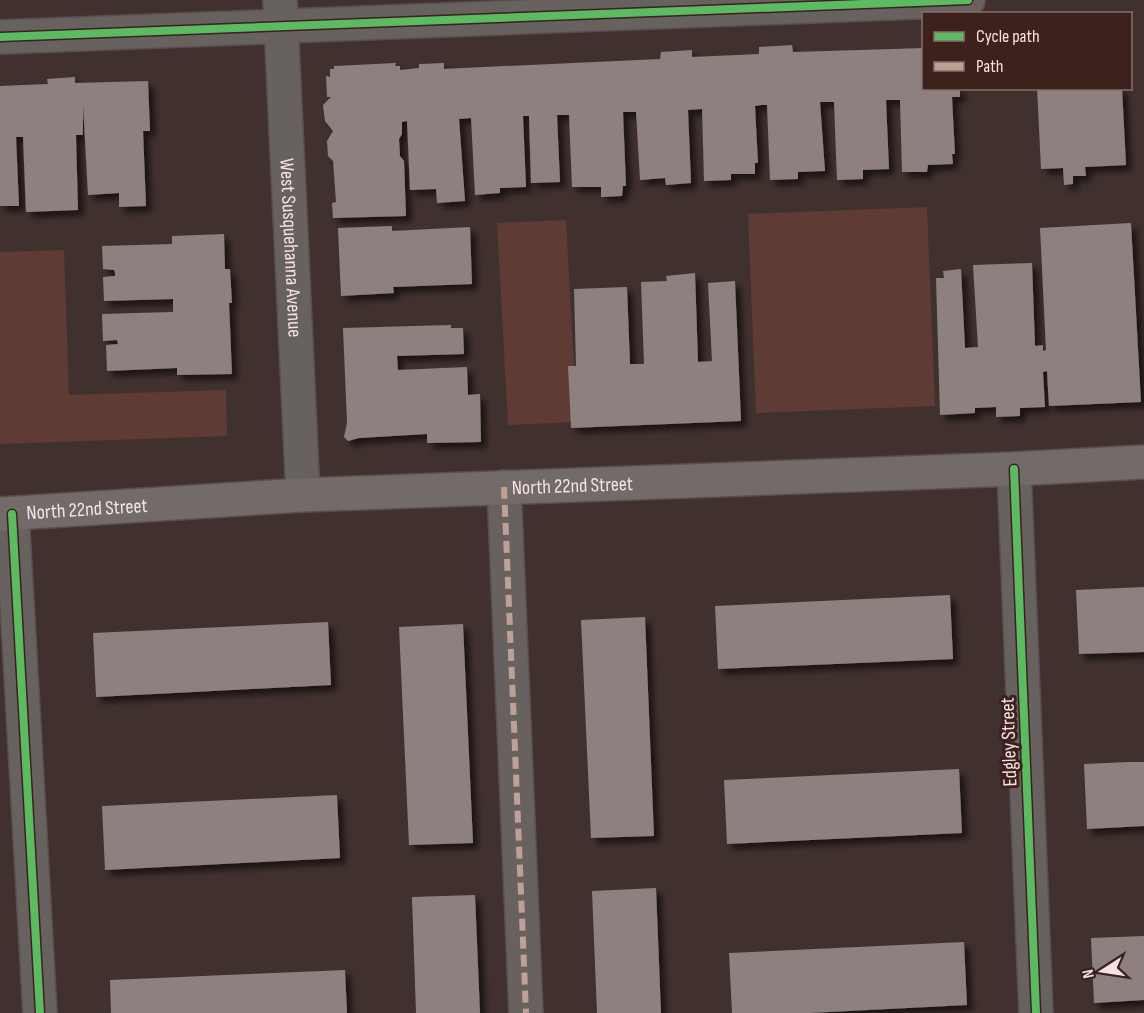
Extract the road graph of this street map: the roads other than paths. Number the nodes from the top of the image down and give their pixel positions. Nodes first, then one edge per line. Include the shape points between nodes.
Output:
1 (968, 0) edge
2 (281, 13) edge
3 (0, 38) edge
4 (1144, 462) edge
5 (1014, 469) junction
6 (504, 488) junction
7 (303, 495) junction
8 (6, 514) edge
9 (40, 1013) edge
10 (526, 1013) edge
11 (1036, 1013) edge

1 - 2 street
2 - 3 street
2 - 7 street, West Susquehanna Avenue
4 - 5 main road, North 22nd Street
5 - 6 main road, North 22nd Street
5 - 11 street, Edgley Street
6 - 7 main road, North 22nd Street
6 - 10 street
7 - 8 main road, North 22nd Street
8 - 9 street

